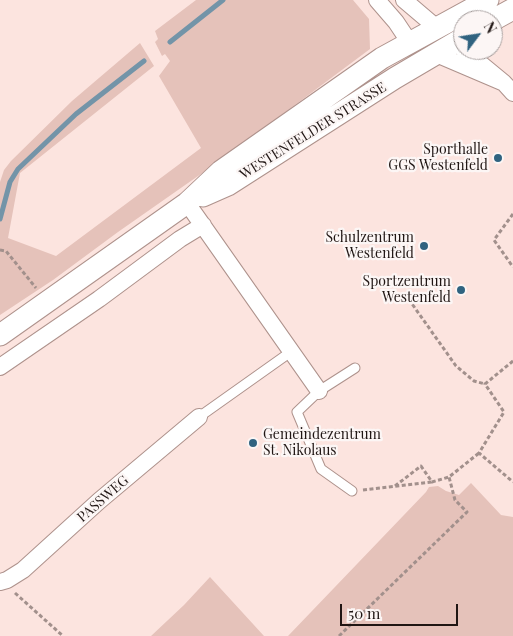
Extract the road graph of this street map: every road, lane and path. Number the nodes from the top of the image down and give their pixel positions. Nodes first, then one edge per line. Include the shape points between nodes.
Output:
1 (378, 0) edge
2 (404, 0) edge
3 (488, 0) edge
4 (436, 28) junction
5 (453, 40) edge
6 (410, 43) junction
7 (453, 48) edge
8 (436, 54) junction
9 (477, 60) edge
10 (508, 88) edge
11 (187, 203) junction
12 (513, 214) edge
13 (203, 225) junction
14 (0, 250) edge
15 (513, 266) edge
16 (412, 300) dead end
17 (47, 302) junction
18 (0, 335) edge
19 (292, 352) junction
20 (513, 361) edge
21 (0, 367) edge
22 (354, 368) dead end
23 (485, 384) junction
24 (320, 391) junction
25 (199, 417) joint
26 (478, 453) junction
27 (449, 477) junction
28 (432, 482) junction
29 (513, 482) edge
30 (395, 486) junction
31 (352, 491) joint
32 (3, 581) edge
33 (63, 636) edge
34 (339, 636) edge

1 - 6 street
2 - 4 street
3 - 4 street, WESTENFELDER STRASSE
4 - 5 street
4 - 6 street, WESTENFELDER STRASSE
6 - 8 street
6 - 11 street, WESTENFELDER STRASSE via 382,58 221,171
7 - 8 street, WESTENFELDER STRASSE
8 - 10 street
8 - 11 street, WESTENFELDER STRASSE via 228,184
9 - 10 street
11 - 13 street
11 - 17 street, WESTENFELDER STRASSE
12 - 15 path via 494,240
13 - 19 street
13 - 21 street
14 - 17 path via 6,252
16 - 23 path via 456,366 474,381
17 - 18 street, WESTENFELDER STRASSE
19 - 24 street
19 - 25 lane
20 - 23 path
22 - 24 lane
23 - 26 path via 504,412
24 - 31 lane via 297,412 321,469
25 - 32 street, PASSWEG via 22,570
26 - 27 path
26 - 29 path
27 - 28 path
27 - 34 path via 455,500 466,512
28 - 30 path
28 - 30 path via 421,466
30 - 31 path
32 - 33 path

